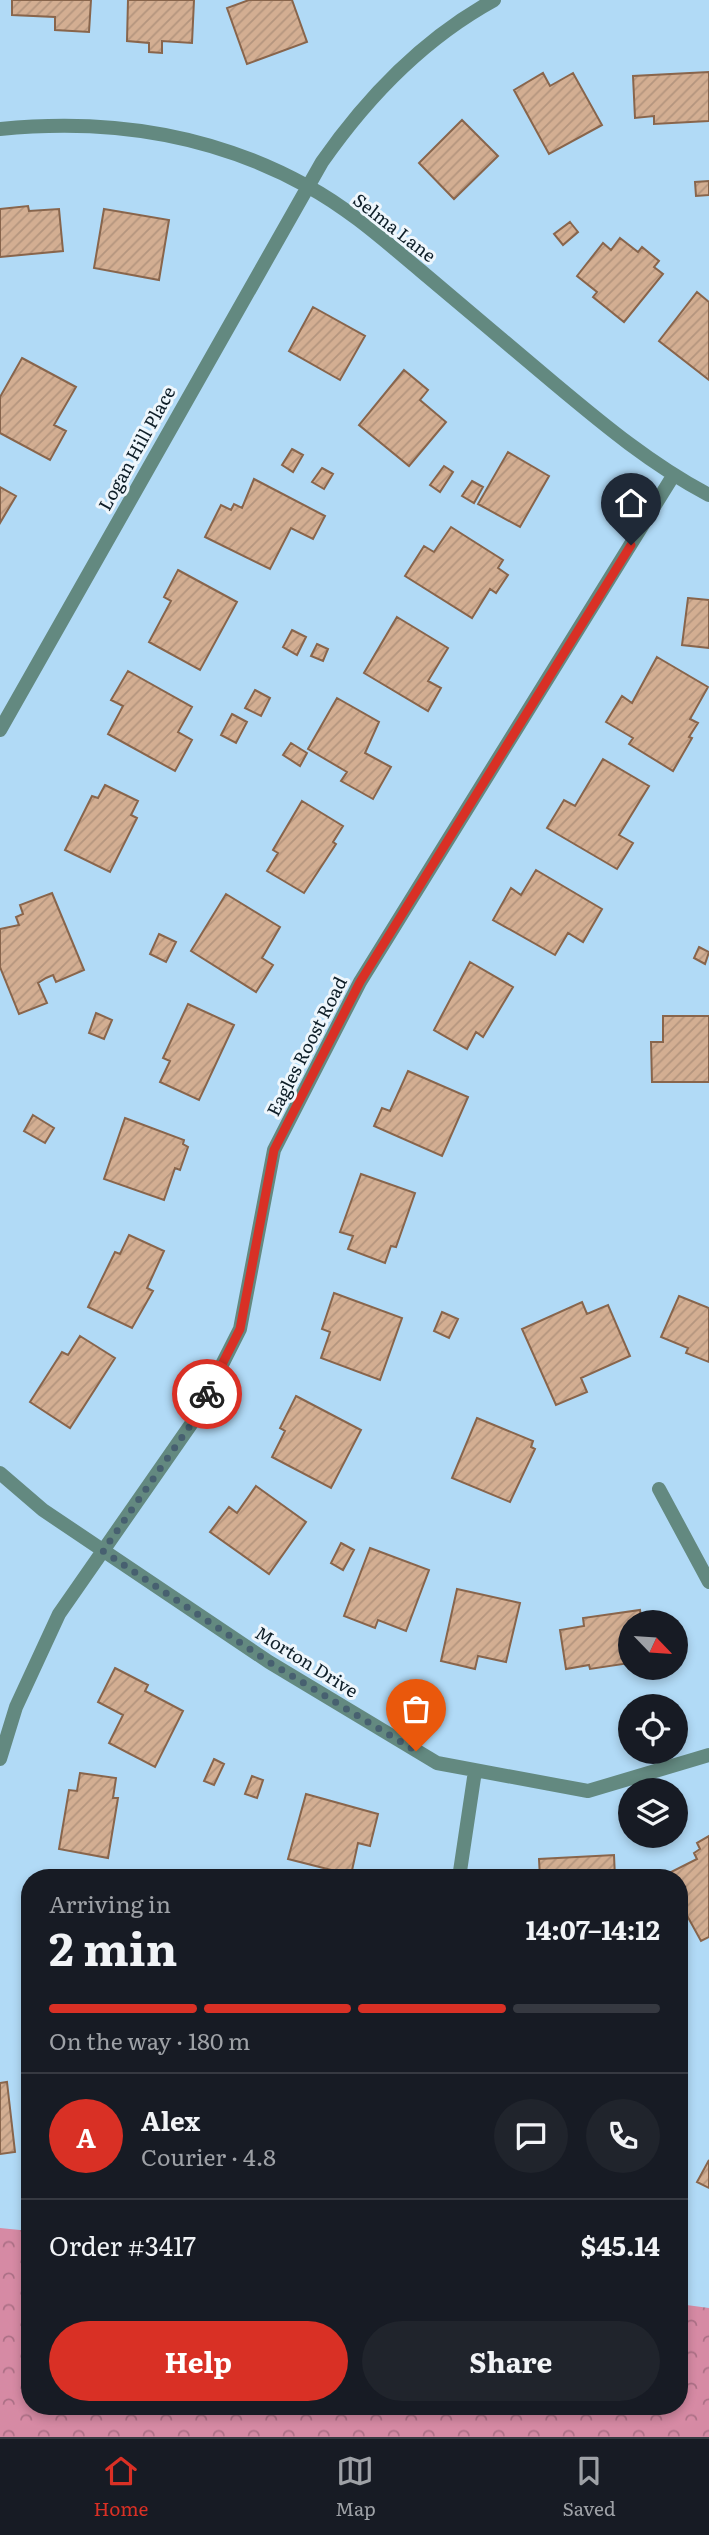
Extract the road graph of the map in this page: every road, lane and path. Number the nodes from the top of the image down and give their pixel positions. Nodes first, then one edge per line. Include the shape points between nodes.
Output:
1 (494, 0) edge
2 (0, 129) edge
3 (308, 186) junction
4 (673, 476) junction
5 (709, 495) edge
6 (0, 730) edge
7 (0, 1473) edge
8 (659, 1489) dead end
9 (103, 1551) junction
10 (709, 1582) edge
11 (709, 1755) edge
12 (0, 1759) edge
13 (475, 1771) junction
14 (460, 1869) edge

1 - 3 street, Logan Hill Place via 440,34 410,60 354,116
2 - 3 street, Selma Lane via 55,123 123,126 190,138 252,159
3 - 4 street, Selma Lane via 371,229 620,438
3 - 6 street, Logan Hill Place
4 - 5 street, Selma Lane
4 - 9 street, Eagles Roost Road via 360,982 274,1150 240,1329 194,1420
7 - 9 street, Morton Drive via 43,1510
8 - 10 street
9 - 12 street, Eagles Roost Road via 59,1614 16,1707
9 - 13 street, Morton Drive via 269,1662 437,1763
11 - 13 street, Morton Drive via 588,1791
13 - 14 street

